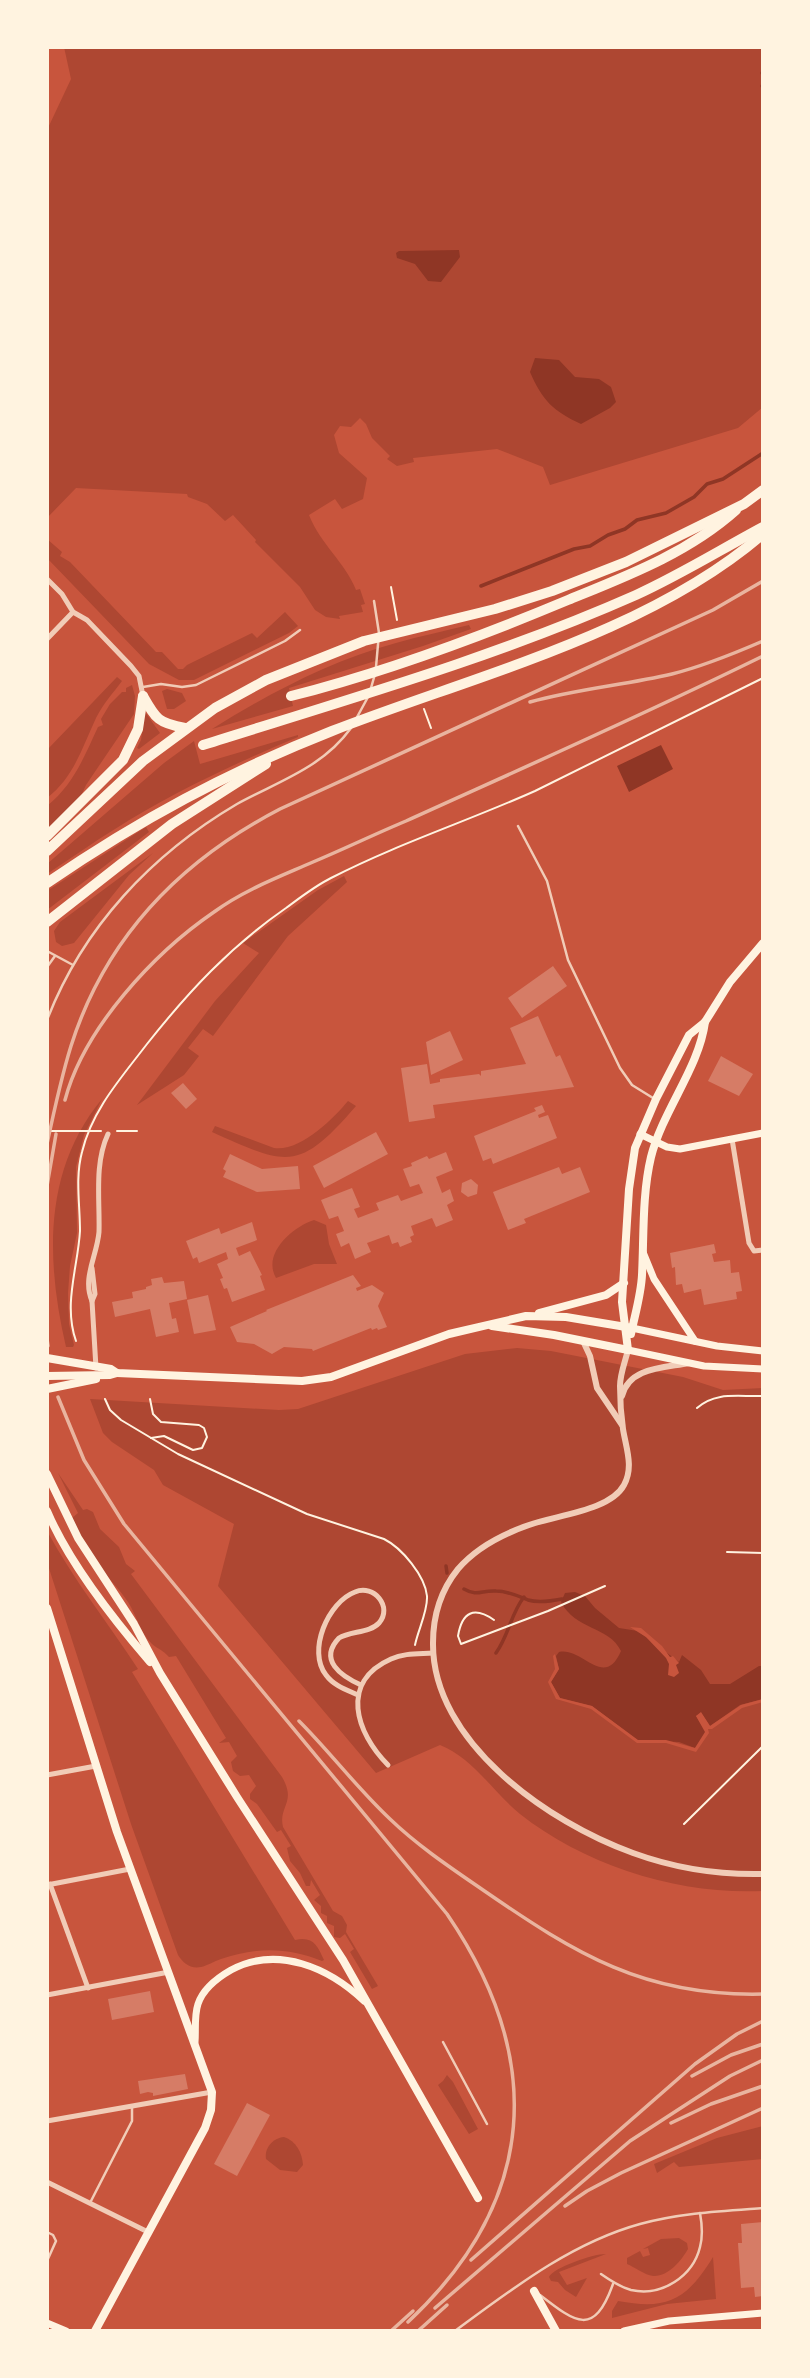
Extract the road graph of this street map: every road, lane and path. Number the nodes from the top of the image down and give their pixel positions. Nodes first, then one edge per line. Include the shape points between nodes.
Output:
1 (763, 490) edge
2 (744, 504) junction
3 (763, 527) edge
4 (763, 534) edge
5 (47, 579) edge
6 (374, 601) dead end
7 (73, 612) junction
8 (300, 630) dead end
9 (47, 639) edge
10 (763, 678) edge
11 (143, 692) junction
12 (290, 696) dead end
13 (185, 728) junction
14 (203, 745) dead end
15 (296, 746) junction
16 (517, 826) dead end
17 (47, 836) edge
18 (47, 851) edge
19 (47, 883) edge
20 (47, 922) edge
21 (763, 943) edge
22 (47, 951) edge
23 (55, 956) junction
24 (73, 965) junction
25 (47, 967) edge
26 (47, 1020) edge
27 (705, 1022) junction
28 (656, 1099) junction
29 (47, 1131) edge
30 (137, 1131) dead end
31 (763, 1133) edge
32 (108, 1134) dead end
33 (640, 1134) junction
34 (732, 1139) junction
35 (656, 1142) junction
36 (763, 1250) edge
37 (643, 1251) junction
38 (624, 1283) junction
39 (526, 1316) junction
40 (486, 1325) junction
41 (628, 1328) junction
42 (76, 1341) dead end
43 (583, 1341) junction
44 (695, 1342) junction
45 (628, 1350) junction
46 (763, 1350) edge
47 (47, 1358) edge
48 (690, 1363) junction
49 (763, 1369) edge
50 (98, 1374) junction
51 (47, 1376) edge
52 (47, 1389) edge
53 (763, 1396) edge
54 (104, 1399) dead end
55 (150, 1399) dead end
56 (621, 1402) junction
57 (697, 1408) dead end
58 (623, 1427) junction
59 (150, 1438) junction
60 (47, 1474) edge
61 (47, 1511) edge
62 (727, 1552) dead end
63 (763, 1553) edge
64 (605, 1586) dead end
65 (47, 1608) edge
66 (494, 1620) dead end
67 (49, 1621) edge
68 (414, 1653) junction
69 (433, 1653) junction
70 (160, 1673) junction
71 (361, 1685) junction
72 (358, 1695) junction
73 (763, 1746) edge
74 (388, 1765) dead end
75 (96, 1766) junction
76 (47, 1775) edge
77 (684, 1824) dead end
78 (130, 1869) junction
79 (763, 1874) edge
80 (49, 1884) edge
81 (169, 1972) junction
82 (89, 1988) junction
83 (47, 1995) edge
84 (367, 2003) junction
85 (443, 2042) dead end
86 (195, 2045) junction
87 (212, 2092) junction
88 (132, 2106) junction
89 (47, 2121) edge
90 (487, 2124) dead end
91 (47, 2182) edge
92 (478, 2198) dead end
93 (90, 2203) junction
94 (763, 2208) edge
95 (701, 2213) junction
96 (47, 2232) edge
97 (148, 2232) junction
98 (47, 2261) edge
99 (601, 2274) dead end
100 (614, 2283) junction
101 (534, 2291) joint
102 (763, 2313) edge
103 (47, 2323) edge
104 (66, 2331) edge
105 (95, 2331) edge
106 (455, 2331) edge
107 (556, 2331) edge
108 (624, 2331) edge

1 - 2 highway
2 - 12 highway via 697,540 605,585 439,651
2 - 13 highway via 626,562 552,591 394,632 312,660 249,688
3 - 14 highway via 660,584 526,640
4 - 15 highway via 707,575 627,618
5 - 7 street
6 - 24 lane via 379,649 373,681 362,711 344,736 323,758 220,815 165,855 113,907
7 - 9 street
7 - 11 street via 87,620 131,666
8 - 11 lane via 195,685 161,684
10 - 42 path via 523,796 329,879 225,956 120,1079 86,1135 78,1174 80,1234 72,1284
11 - 13 highway via 157,719
11 - 17 highway via 138,729 123,760
13 - 18 highway via 119,781
15 - 19 highway via 158,812
15 - 20 highway via 191,811
16 - 28 lane via 547,881 568,960 620,1068 632,1085
21 - 27 main road via 730,982
22 - 23 lane
23 - 24 lane
23 - 25 lane
24 - 26 lane
27 - 28 main road via 689,1035
27 - 35 main road via 702,1041
28 - 33 main road
29 - 30 path
31 - 34 main road
32 - 50 street via 101,1160 99,1232 92,1268
33 - 35 main road
33 - 38 main road via 632,1165
34 - 35 main road via 680,1149
34 - 36 street via 749,1243 754,1251
35 - 37 main road via 648,1177
37 - 41 main road via 641,1288
37 - 44 main road via 654,1279
38 - 39 main road via 606,1295
38 - 41 main road
39 - 40 main road
39 - 41 main road via 566,1317
40 - 43 main road
40 - 50 main road via 316,1380 114,1374 111,1370
41 - 44 main road
41 - 45 main road
43 - 45 main road
43 - 58 street via 597,1388
44 - 46 main road
45 - 48 main road
45 - 56 street
47 - 50 main road
48 - 49 main road
48 - 56 street via 635,1376 625,1387
50 - 51 main road
50 - 52 main road
53 - 57 path via 726,1395 707,1399
54 - 59 path via 121,1420
55 - 59 path via 153,1414 161,1422 199,1425 207,1437 202,1448 193,1450 164,1436
56 - 58 street
58 - 69 street via 629,1469 623,1488 607,1503 527,1525 467,1559 443,1593
59 - 68 path via 286,1506 391,1543 408,1558 427,1597
60 - 70 main road via 78,1538
61 - 70 main road via 124,1632
62 - 63 path
64 - 66 path via 461,1644 458,1636 464,1617 482,1612
65 - 67 main road
67 - 75 main road
68 - 69 street
68 - 71 street via 381,1664
69 - 79 street via 443,1698 463,1731 505,1776 556,1815 605,1842 653,1859 712,1871
70 - 84 main road
71 - 72 street
71 - 72 street via 337,1670 331,1652 344,1635 374,1627 381,1620 381,1599 365,1589 349,1595 333,1611 320,1642 320,1664 327,1676
72 - 74 street via 364,1734
73 - 77 path
75 - 76 street
75 - 78 main road
78 - 80 street
78 - 81 main road
80 - 82 street
81 - 82 street
81 - 86 main road
82 - 83 street
84 - 86 main road via 352,1989 300,1962 246,1963 222,1975 203,1994
84 - 92 main road
85 - 90 lane
86 - 87 main road
87 - 88 street
87 - 97 main road via 205,2128
88 - 89 street
88 - 93 lane via 132,2121
91 - 93 street
93 - 97 street
94 - 95 lane
95 - 100 lane via 701,2246 678,2280 644,2291
95 - 106 lane via 616,2232 550,2264
96 - 98 lane via 56,2239
97 - 105 main road
99 - 100 lane
100 - 101 lane via 604,2308 586,2320 564,2313
101 - 107 main road
102 - 108 main road via 669,2321
103 - 104 main road

